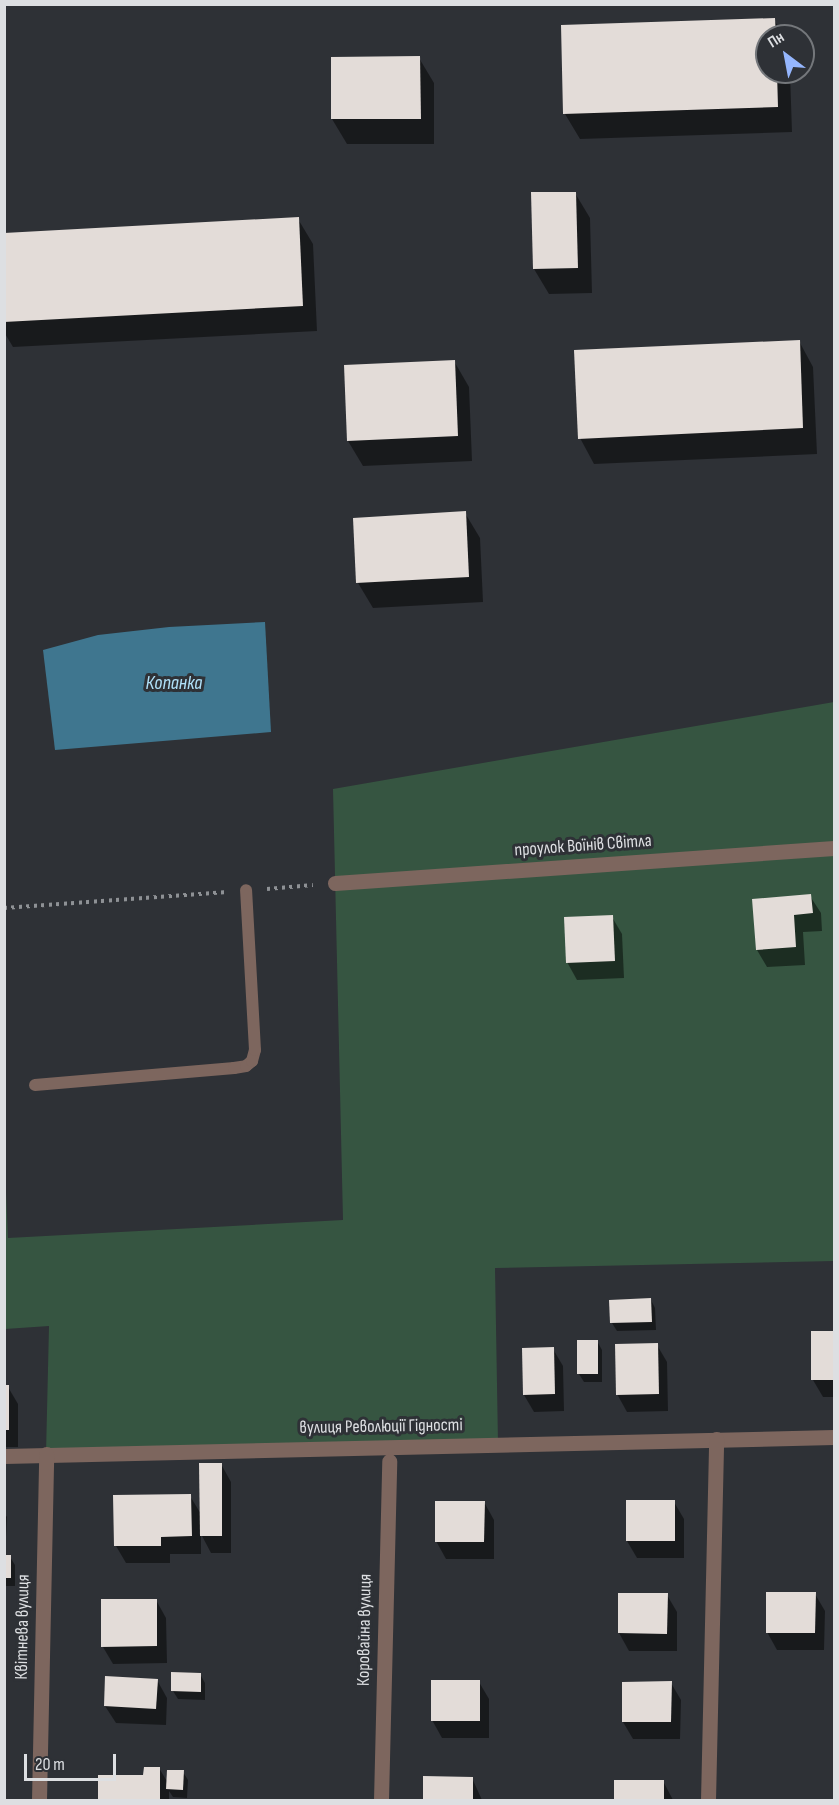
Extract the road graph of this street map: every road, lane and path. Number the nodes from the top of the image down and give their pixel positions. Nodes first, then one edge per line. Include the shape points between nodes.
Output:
1 (834, 848) edge
2 (335, 883) joint
3 (246, 890) junction
4 (4, 908) edge
5 (35, 1085) dead end
6 (834, 1437) edge
7 (716, 1439) junction
8 (46, 1454) junction
9 (4, 1456) edge
10 (389, 1461) dead end
11 (39, 1800) edge
12 (381, 1800) edge
13 (708, 1800) edge

1 - 2 street, проулок Воїнів Світла
2 - 3 path
3 - 4 path
3 - 5 lane via 255,1050 252,1061 234,1068
6 - 7 street, вулиця Революції Гідності
7 - 8 street, вулиця Революції Гідності
7 - 13 street
8 - 9 street, вулиця Революції Гідності
8 - 11 street, Квітнева вулиця
10 - 12 street, Коровайна вулиця

